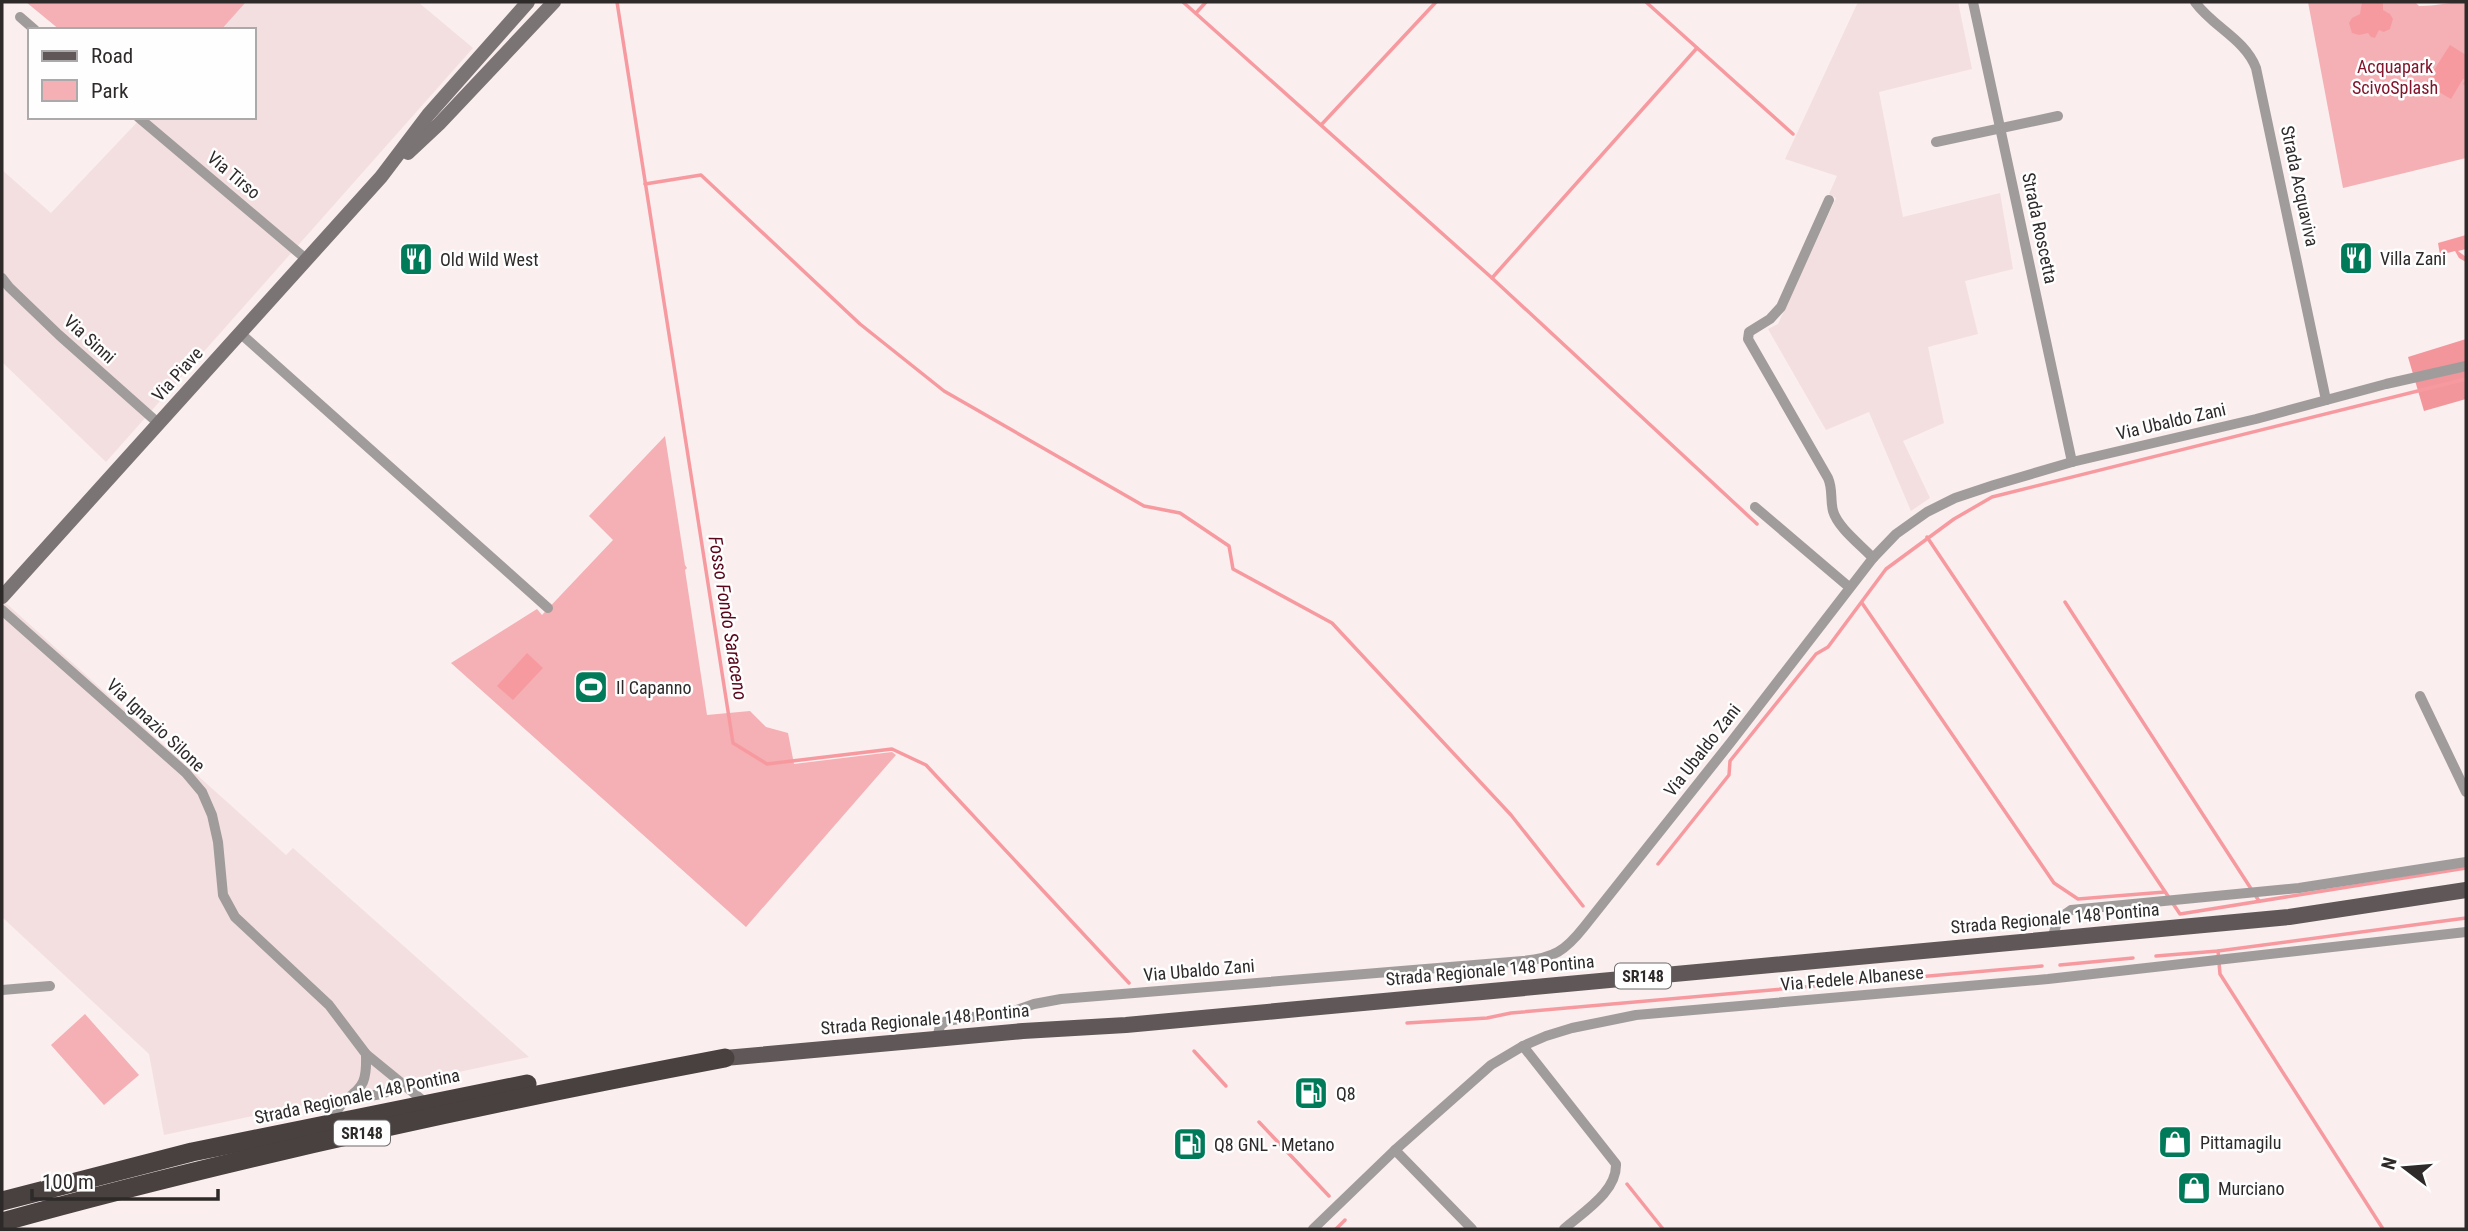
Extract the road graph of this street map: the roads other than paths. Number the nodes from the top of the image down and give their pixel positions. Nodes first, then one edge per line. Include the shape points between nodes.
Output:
1 (528, 2) edge
2 (554, 2) edge
3 (1973, 2) edge
4 (2195, 2) edge
5 (20, 17) dead end
6 (33, 28) edge
7 (2058, 117) dead end
8 (140, 119) edge
9 (2001, 128) junction
10 (1936, 142) dead end
11 (380, 177) junction
12 (1829, 200) dead end
13 (306, 259) junction
14 (2, 278) edge
15 (240, 333) junction
16 (2466, 366) edge
17 (2326, 400) junction
18 (158, 423) junction
19 (2071, 461) junction
20 (1755, 506) dead end
21 (1873, 558) junction
22 (1849, 587) junction
23 (2, 597) edge
24 (548, 608) dead end
25 (2, 610) edge
26 (2420, 696) dead end
27 (2466, 792) edge
28 (2466, 862) edge
29 (2466, 890) edge
30 (2466, 932) edge
31 (2052, 939) junction
32 (50, 986) dead end
33 (2, 990) edge
34 (937, 1038) junction
35 (1523, 1046) junction
36 (366, 1054) junction
37 (725, 1058) junction
38 (398, 1081) junction
39 (354, 1093) junction
40 (426, 1103) junction
41 (332, 1122) junction
42 (1395, 1150) junction
43 (95, 1177) junction
44 (2, 1192) edge
45 (2, 1201) edge
46 (62, 1205) junction
47 (2, 1222) edge
48 (15, 1229) edge
49 (1314, 1229) edge
50 (1472, 1229) edge
51 (1564, 1229) edge

1 - 11 main road, Via Piave
2 - 11 main road, Via Piave via 439,124
3 - 9 street, Strada Roscetta
4 - 17 street, Strada Acquaviva via 2243,45 2256,68
5 - 6 street
7 - 9 street
8 - 13 street, Via Tirso
9 - 10 street
9 - 19 street, Strada Roscetta
11 - 13 main road, Via Piave
12 - 21 street via 1781,307 1749,331 1748,339 1828,478 1836,517
13 - 15 main road, Via Piave
14 - 18 street, Via Sinni
15 - 18 main road, Via Piave
15 - 24 street
16 - 17 street, Via Ubaldo Zani
17 - 19 street, Via Ubaldo Zani
18 - 23 main road, Via Piave
19 - 21 street, Via Ubaldo Zani via 1939,505 1904,528
20 - 22 street
21 - 22 street, Via Ubaldo Zani
22 - 34 street, Via Ubaldo Zani via 1593,916 1555,955 1061,999 946,1021
25 - 36 street, Via Ignazio Silone via 196,785 216,827 222,888 229,908 329,1005
26 - 27 street
28 - 31 street via 2299,888 2071,910 2058,919
29 - 31 main road, Strada Regionale 148 Pontina / SR148 via 2288,917
30 - 35 street, Via Fedele Albanese via 2048,979 1636,1015 1572,1028
31 - 34 main road, Strada Regionale 148 Pontina / SR148 via 1126,1025
32 - 33 street
34 - 37 main road, Strada Regionale 148 Pontina / SR148
35 - 42 street, Via Fedele Albanese via 1486,1069
35 - 51 street via 1616,1164 1610,1186
36 - 38 street, Via Ignazio Silone
36 - 39 street via 362,1084
37 - 40 highway, Strada Regionale 148 Pontina / SR148 via 576,1074
37 - 46 highway, Strada Regionale 148 Pontina / SR148 via 430,1117 193,1170
38 - 39 street via 382,1094
38 - 40 street, Via Ignazio Silone
39 - 41 street via 342,1102
40 - 41 highway, Strada Regionale 148 Pontina / SR148
41 - 43 highway, Strada Regionale 148 Pontina / SR148
42 - 49 street, Via Fedele Albanese
42 - 50 street
43 - 44 highway
43 - 45 highway, Strada Regionale 148 Pontina / SR148
46 - 47 highway, Strada Regionale 148 Pontina / SR148
46 - 48 highway

